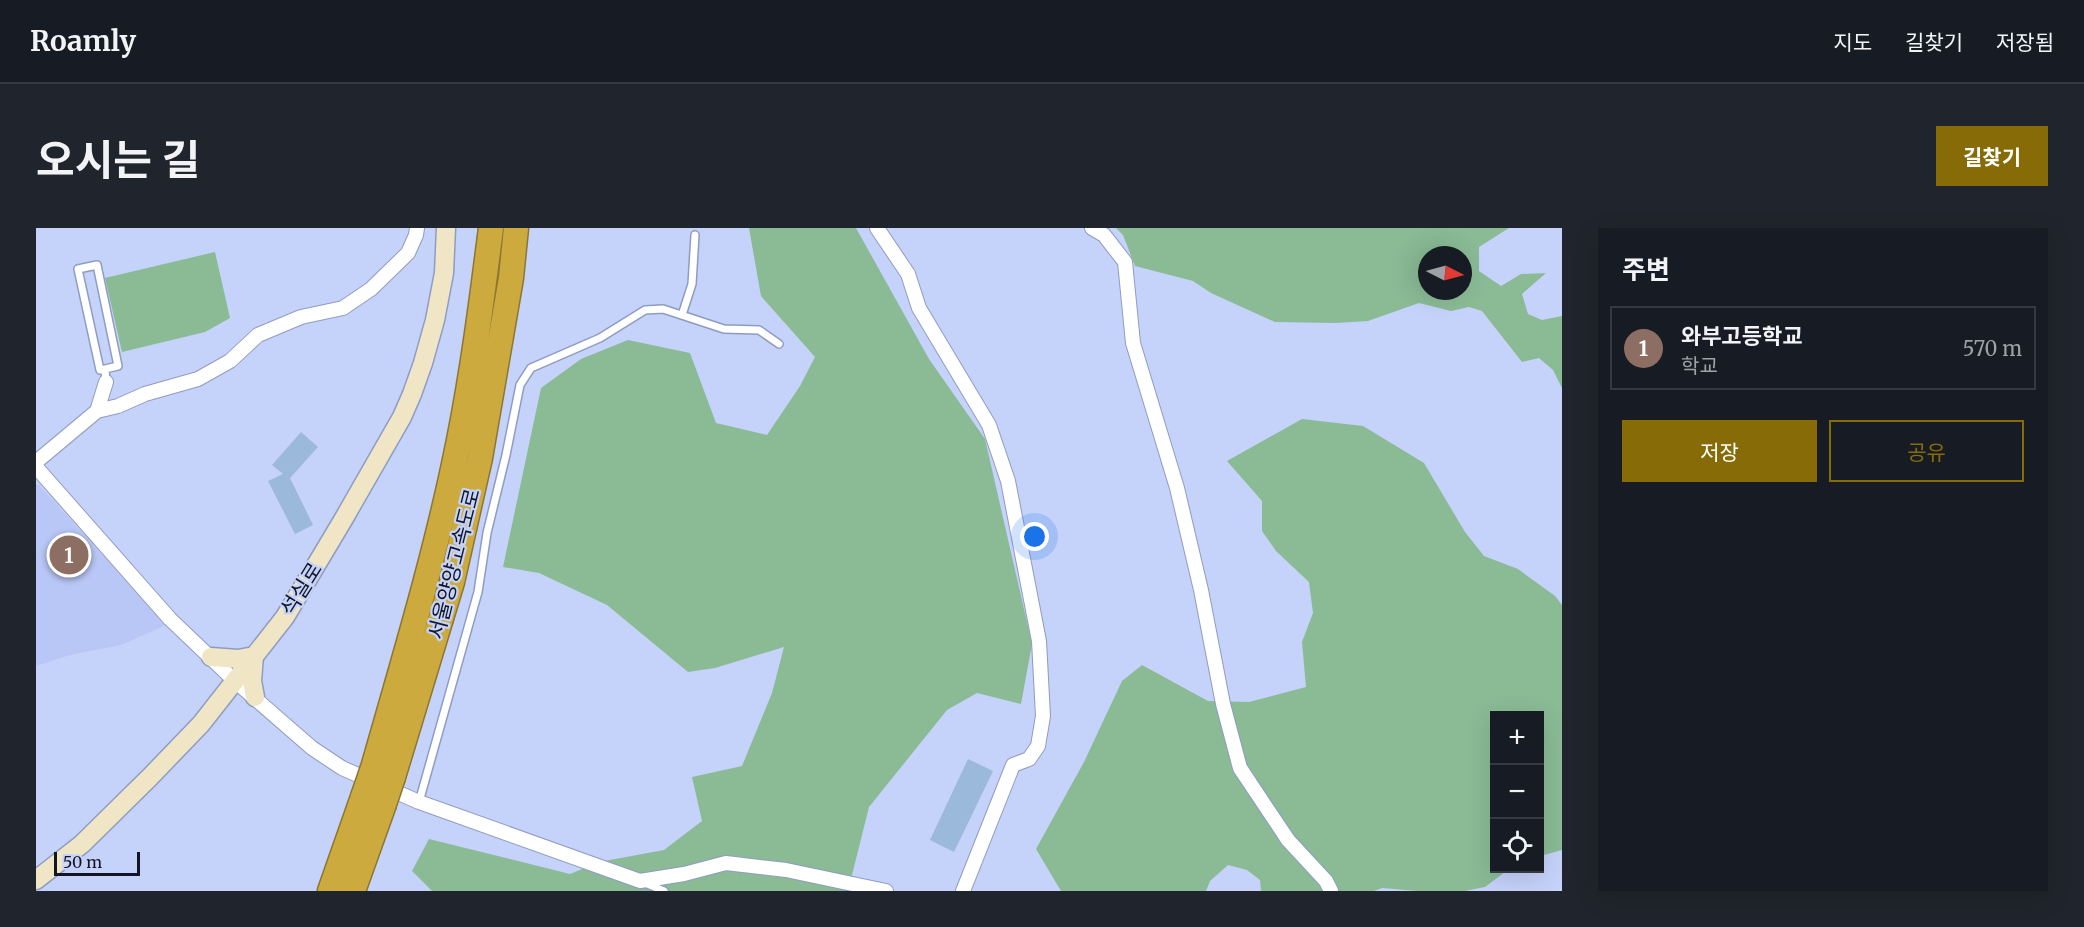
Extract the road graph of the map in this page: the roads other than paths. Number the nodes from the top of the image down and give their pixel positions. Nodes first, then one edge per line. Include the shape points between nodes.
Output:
1 (417, 228) edge
2 (446, 228) edge
3 (491, 228) edge
4 (516, 228) edge
5 (877, 228) edge
6 (1092, 228) edge
7 (695, 235) dead end
8 (682, 315) junction
9 (779, 344) dead end
10 (106, 376) junction
11 (97, 411) junction
12 (36, 462) edge
13 (36, 467) edge
14 (254, 656) junction
15 (211, 657) junction
16 (235, 681) junction
17 (255, 697) junction
18 (383, 772) junction
19 (419, 801) junction
20 (373, 802) junction
21 (36, 880) edge
22 (640, 881) junction
23 (330, 891) edge
24 (353, 891) edge
25 (664, 891) edge
26 (886, 891) edge
27 (963, 891) edge
28 (1331, 891) edge

1 - 11 street via 408,253 371,289 343,308 301,317 258,335 230,361 198,379
2 - 14 main road, 석실로 via 444,273 435,320 405,409 285,617
3 - 18 highway, 서울양양고속도로 via 459,440
4 - 18 highway, 서울양양고속도로 via 480,458 452,582
5 - 27 street via 908,274 919,308 989,425 1008,481 1039,641 1043,716 1038,746 1029,759 1013,765
6 - 28 street via 1104,235 1125,262 1133,343 1177,488 1240,768 1288,840
7 - 8 lane via 692,284
8 - 9 lane via 724,329 759,330
8 - 19 lane via 663,309 645,310 600,338 531,368 520,385 478,592
10 - 10 lane via 118,366 97,265 78,269 100,370
10 - 11 street
11 - 12 street
13 - 15 street via 170,619
14 - 15 main road
14 - 16 main road, 석실로
14 - 17 main road
15 - 16 street
16 - 17 street
16 - 21 main road, 석실로 via 201,724 150,777 82,844
17 - 19 street via 312,748 342,768
18 - 20 highway, 서울양양고속도로, bridge
19 - 22 street
20 - 23 highway, 서울양양고속도로
20 - 24 highway, 서울양양고속도로
22 - 25 lane
22 - 26 street via 726,863 786,870

